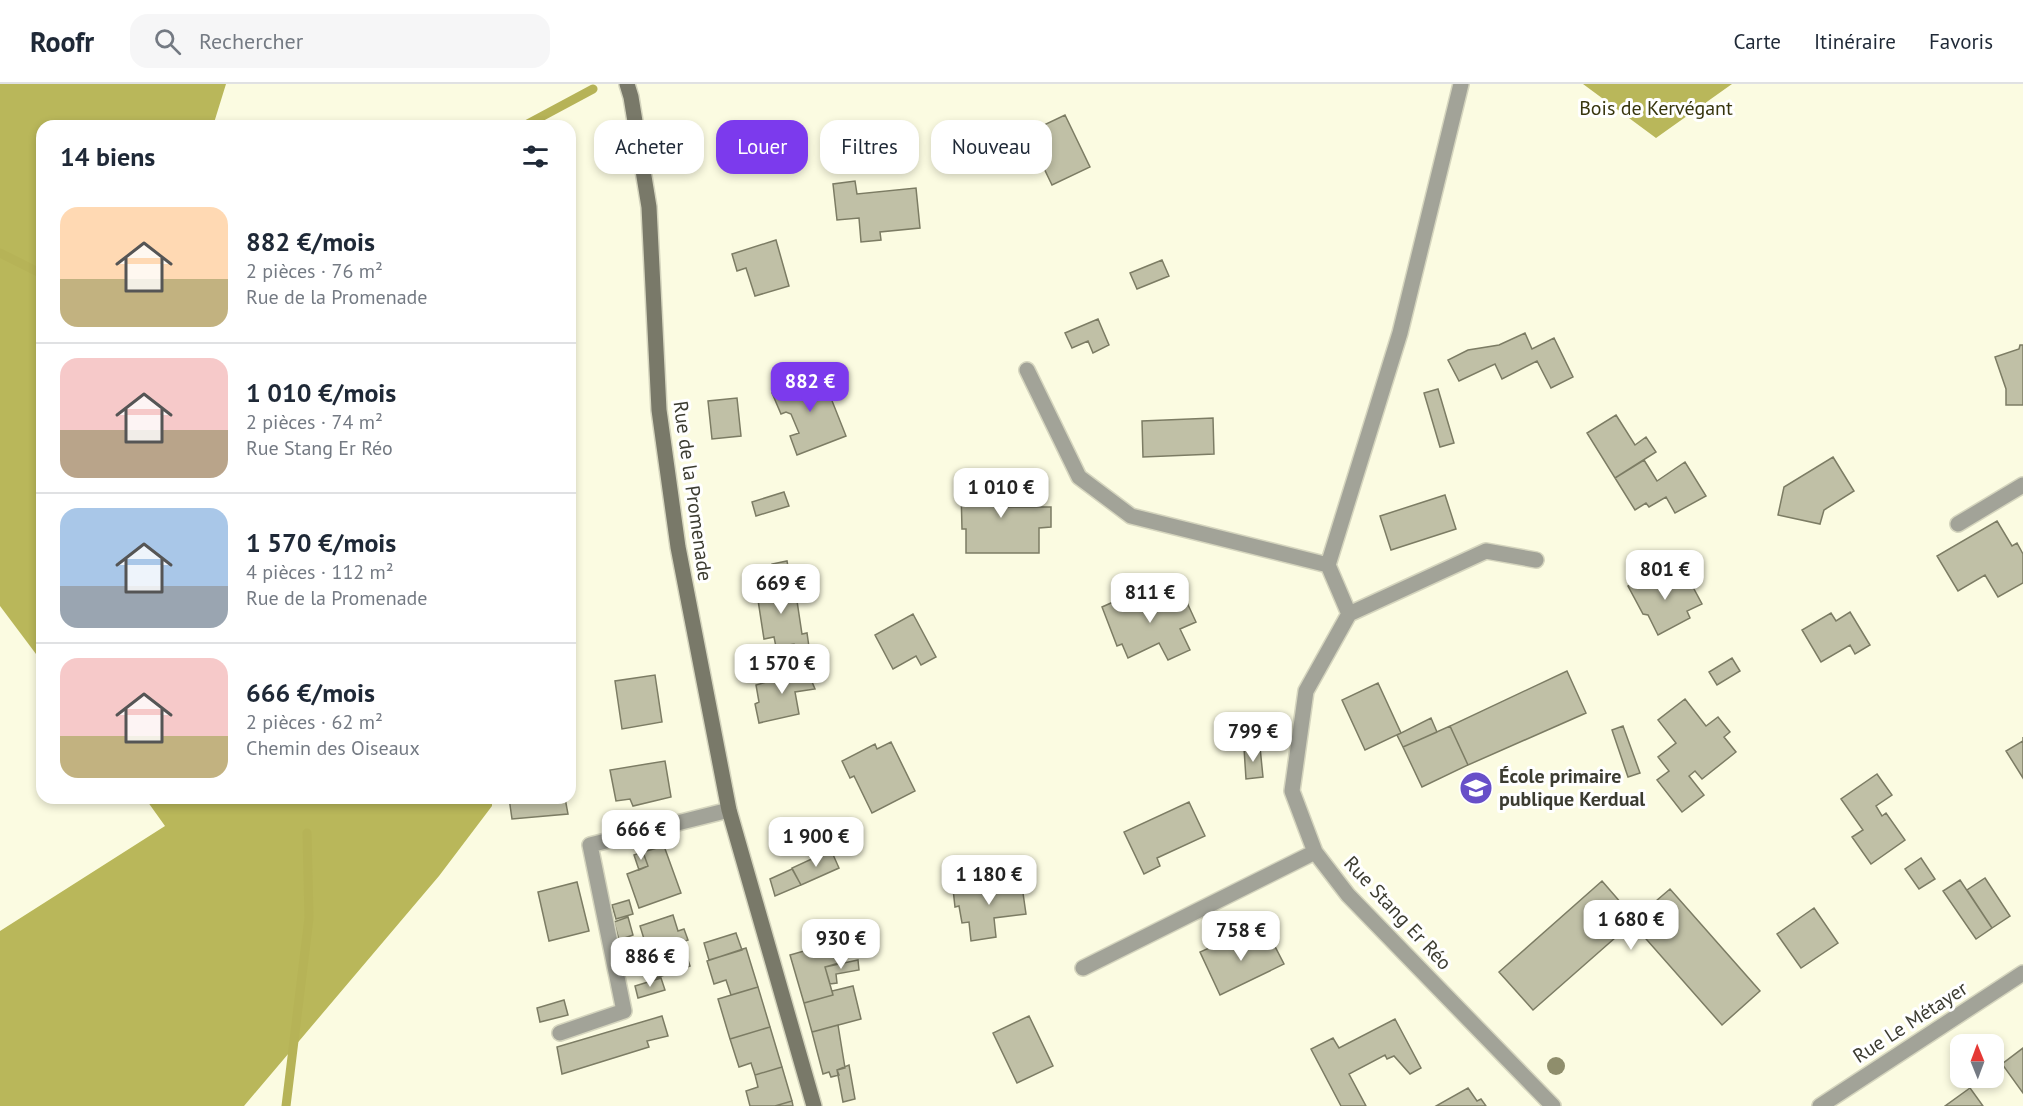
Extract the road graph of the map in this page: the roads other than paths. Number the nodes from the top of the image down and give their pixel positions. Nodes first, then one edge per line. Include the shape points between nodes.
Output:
1 (627, 84) edge
2 (1461, 84) edge
3 (1027, 370) dead end
4 (2023, 484) edge
5 (1958, 524) dead end
6 (1536, 560) dead end
7 (1328, 565) junction
8 (1349, 614) junction
9 (729, 810) junction
10 (1315, 852) junction
11 (1083, 968) dead end
12 (2023, 973) edge
13 (560, 1033) dead end
14 (814, 1106) edge
15 (1553, 1106) edge
16 (1820, 1106) edge

1 - 9 street, Rue de la Promenade via 649,207 659,410 678,547
2 - 7 street via 1400,333
3 - 7 street via 1080,477 1131,516
4 - 5 street
6 - 8 street via 1486,551
7 - 8 street
8 - 10 street, Rue Stang Er Réo via 1306,691 1292,791
9 - 13 street via 590,845 624,1011
9 - 14 street, Rue de la Promenade
10 - 11 street
10 - 15 street, Rue Stang Er Réo via 1348,895
12 - 16 street, Rue Le Métayer

